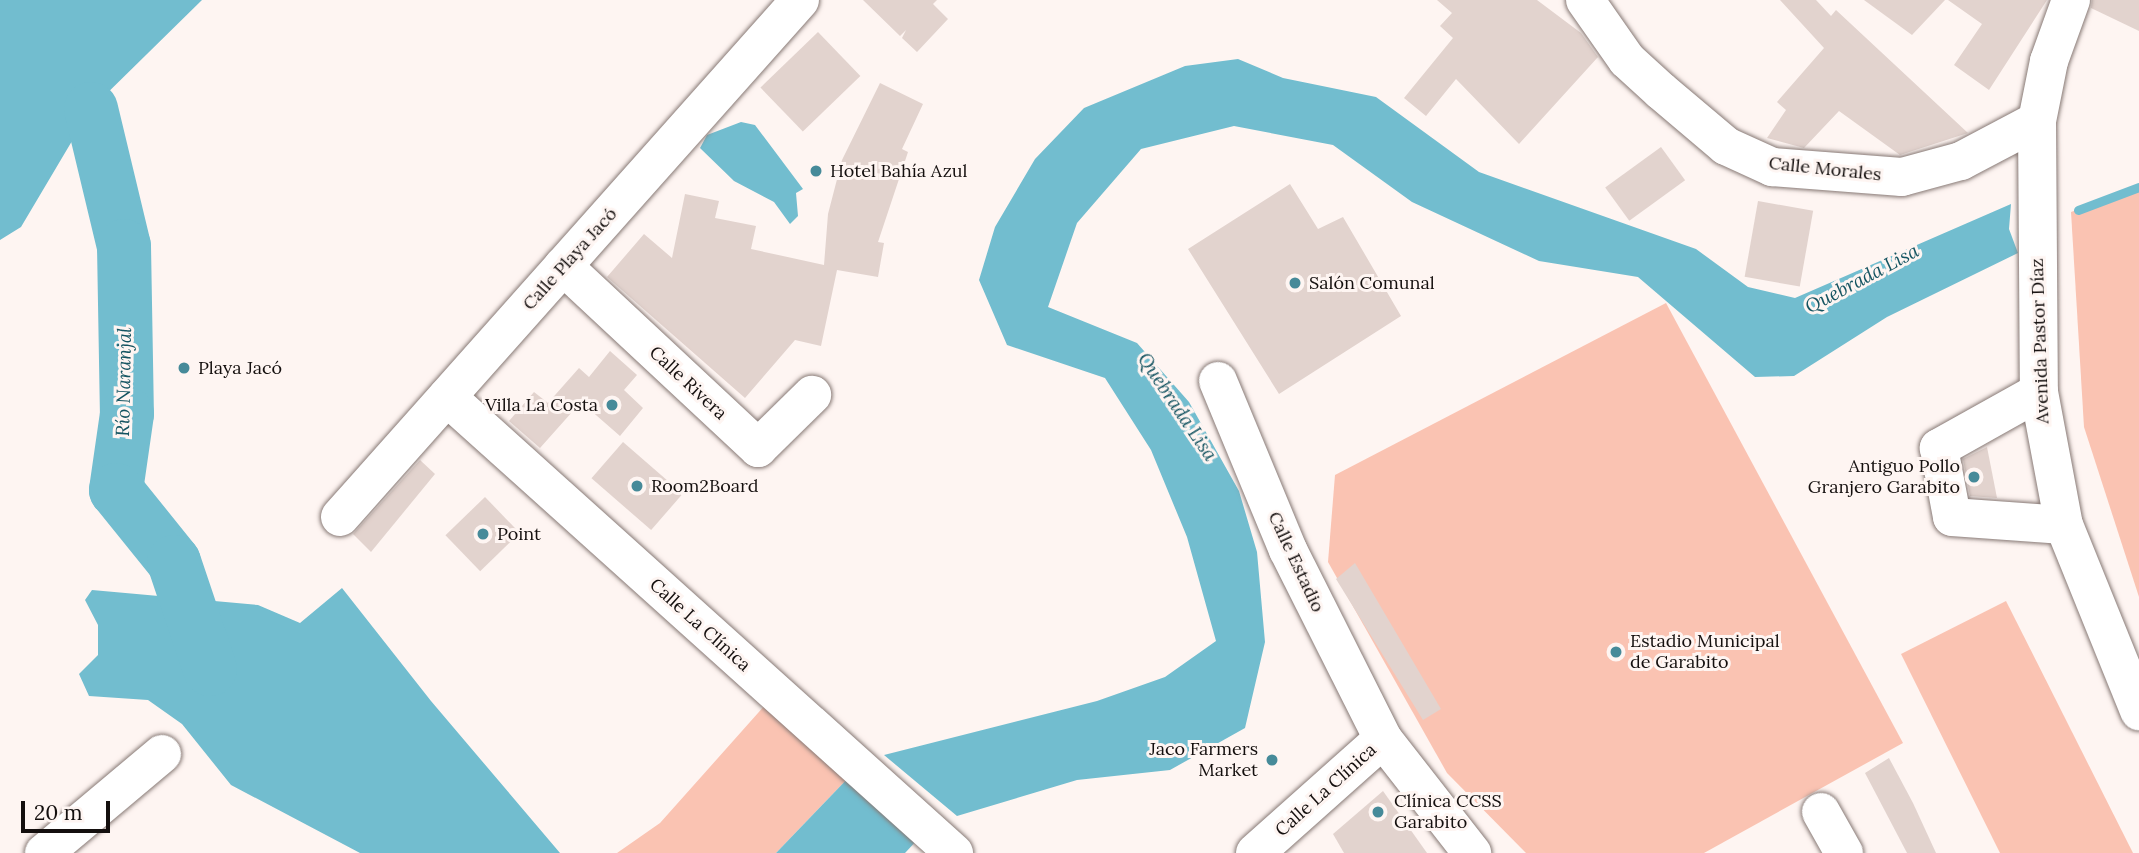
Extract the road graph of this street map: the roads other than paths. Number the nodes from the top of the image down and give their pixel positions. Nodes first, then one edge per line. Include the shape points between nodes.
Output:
1 (800, 0) edge
2 (1586, 0) edge
3 (2071, 0) edge
4 (2036, 121) junction
5 (563, 266) junction
6 (1218, 381) dead end
7 (2039, 392) junction
8 (812, 395) dead end
9 (447, 397) junction
10 (340, 517) dead end
11 (2064, 525) junction
12 (2139, 712) edge
13 (1383, 739) junction
14 (162, 754) dead end
15 (1821, 812) dead end
16 (44, 853) edge
17 (954, 853) edge
18 (1255, 853) edge
19 (1472, 853) edge
20 (1844, 853) edge

1 - 5 street, Calle Playa Jacó
2 - 4 street, Calle Morales via 1627,60 1661,91 1726,146 1772,167 1902,177 1961,161
3 - 4 street, Avenida Pastor Díaz via 2049,61
4 - 7 street, Avenida Pastor Díaz
5 - 8 street, Calle Rivera via 758,448
5 - 9 street, Calle Playa Jacó
6 - 13 street, Calle Estadio via 1288,550
7 - 11 street, Avenida Pastor Díaz
7 - 11 street via 1939,448 1952,517
9 - 10 street, Calle Playa Jacó
9 - 17 street, Calle La Clínica
11 - 12 street, Avenida Pastor Díaz
13 - 18 street, Calle La Clínica
13 - 19 street, Calle La Clínica
14 - 16 street
15 - 20 street

